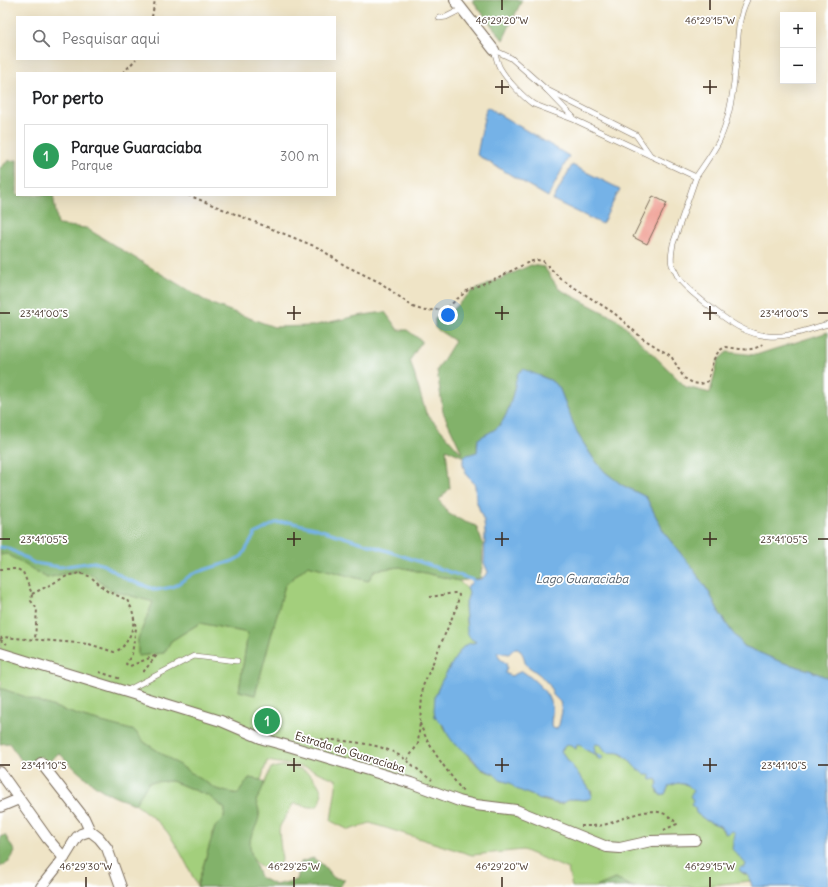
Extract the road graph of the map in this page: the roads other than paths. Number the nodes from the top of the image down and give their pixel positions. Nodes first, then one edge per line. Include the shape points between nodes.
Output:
1 (455, 0) edge
2 (747, 0) edge
3 (462, 9) junction
4 (440, 18) dead end
5 (494, 50) junction
6 (547, 90) junction
7 (575, 120) junction
8 (651, 156) junction
9 (696, 177) junction
10 (828, 324) edge
11 (0, 653) edge
12 (237, 661) dead end
13 (126, 691) junction
14 (41, 763) dead end
15 (0, 772) edge
16 (19, 799) junction
17 (0, 807) edge
18 (90, 831) junction
19 (695, 840) dead end
20 (64, 858) junction
21 (41, 887) edge
22 (121, 887) edge

1 - 3 street
2 - 9 lane via 738,31 736,71 729,111 719,140
3 - 4 lane
3 - 5 street
5 - 6 lane via 511,58
5 - 7 lane via 505,76 528,100
6 - 7 lane
6 - 8 lane via 636,135
7 - 8 lane
8 - 9 lane
9 - 10 lane via 671,255 672,264 680,280 733,324 754,334 769,336 794,333
11 - 13 street, Estrada do Guaraciaba
12 - 13 lane via 194,656
13 - 19 street, Estrada do Guaraciaba via 221,721 263,740 391,777 459,801 516,810 607,846 620,848 651,840
14 - 18 street via 84,818
15 - 16 street
16 - 17 street
16 - 20 street
18 - 20 street via 77,837
18 - 22 street via 107,848
20 - 21 street

